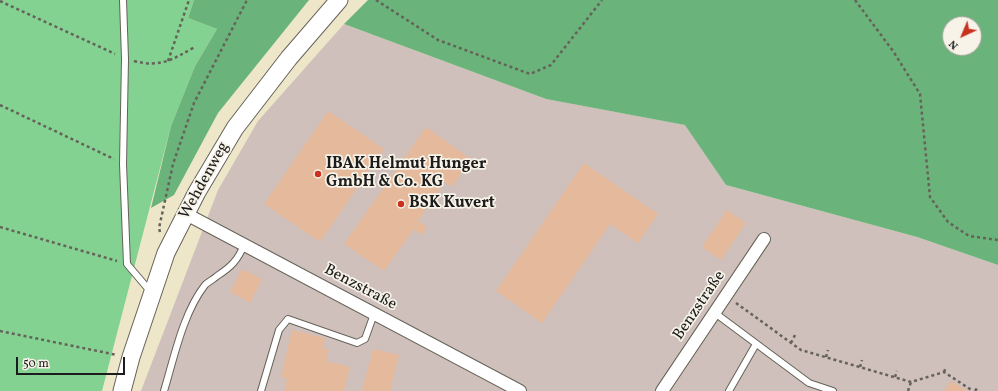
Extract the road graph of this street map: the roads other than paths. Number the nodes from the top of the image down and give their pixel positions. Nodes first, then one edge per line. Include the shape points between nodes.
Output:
1 (123, 0) edge
2 (339, 0) edge
3 (186, 214) junction
4 (764, 239) dead end
5 (244, 245) junction
6 (153, 294) junction
7 (715, 313) junction
8 (374, 314) junction
9 (756, 344) junction
10 (122, 391) edge
11 (164, 391) edge
12 (261, 391) edge
13 (520, 391) edge
14 (662, 391) edge
15 (729, 391) edge
16 (832, 391) edge

1 - 6 lane via 127,264
2 - 3 main road, Wehdenweg via 289,58 235,128
3 - 5 street, Benzstraße
3 - 6 main road, Wehdenweg via 166,253
4 - 7 street, Benzstraße
5 - 8 street, Benzstraße
5 - 11 lane via 240,257 233,266 206,284 193,307
6 - 10 main road, Wehdenweg
7 - 9 lane
7 - 14 street, Benzstraße
8 - 12 lane via 365,339 357,343 288,319 279,330
8 - 13 street, Benzstraße
9 - 15 lane
9 - 16 lane via 809,383

